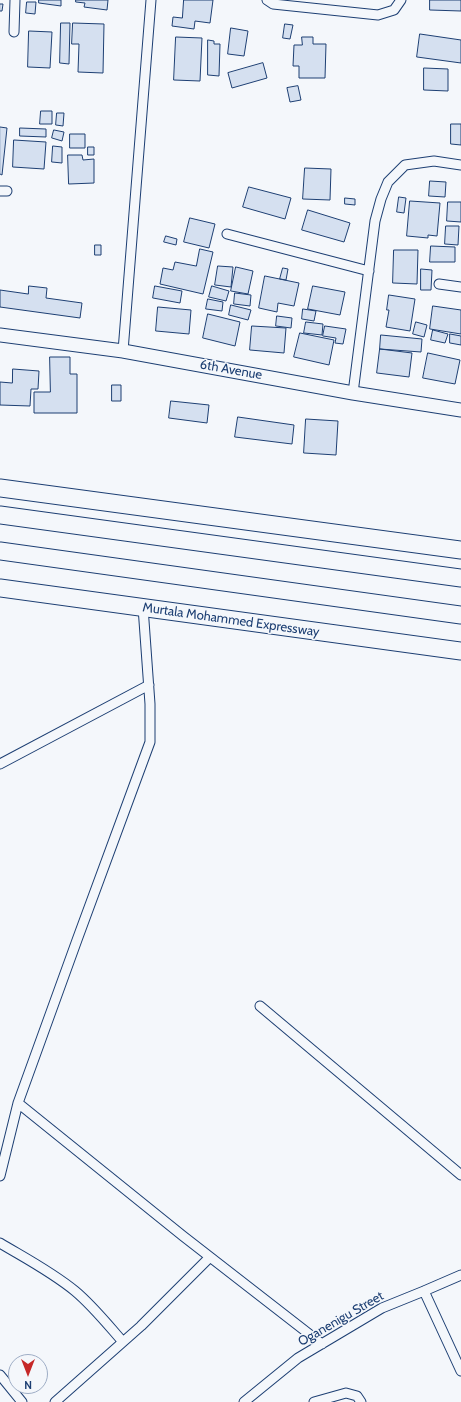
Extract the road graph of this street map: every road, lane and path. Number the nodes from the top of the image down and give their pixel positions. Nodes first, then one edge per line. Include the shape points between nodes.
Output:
1 (15, 0) edge
2 (151, 0) edge
3 (267, 0) edge
4 (401, 0) edge
5 (14, 32) dead end
6 (461, 165) edge
7 (227, 234) dead end
8 (369, 271) junction
9 (439, 284) dead end
10 (461, 286) edge
11 (0, 335) edge
12 (123, 351) junction
13 (353, 393) junction
14 (461, 410) edge
15 (0, 488) edge
16 (0, 515) edge
17 (461, 550) edge
18 (0, 551) edge
19 (461, 578) edge
20 (0, 588) edge
21 (143, 607) junction
22 (461, 615) edge
23 (461, 652) edge
24 (149, 685) junction
25 (0, 764) edge
26 (260, 1006) dead end
27 (18, 1103) junction
28 (461, 1175) edge
29 (0, 1176) edge
30 (0, 1243) edge
31 (210, 1257) junction
32 (461, 1275) edge
33 (424, 1291) junction
34 (123, 1342) junction
35 (322, 1344) junction
36 (461, 1371) edge
37 (0, 1375) edge
38 (255, 1397) edge
39 (22, 1402) edge
40 (55, 1402) edge
41 (244, 1402) edge
42 (314, 1402) edge
43 (361, 1402) edge

1 - 5 street
2 - 12 street
3 - 4 street via 273,4 378,15 394,10
6 - 8 street via 434,161 405,165 388,182 376,221
7 - 8 street
8 - 13 street
9 - 10 street
11 - 12 street, 6th Avenue
12 - 13 street, 6th Avenue
13 - 14 street, 6th Avenue
15 - 17 highway
16 - 19 highway
18 - 22 highway
20 - 21 highway, Murtala Mohammed Expressway
21 - 23 highway, Murtala Mohammed Expressway
21 - 24 street
24 - 25 street
24 - 27 street via 150,742
26 - 28 street
27 - 29 street
27 - 31 street
30 - 34 street via 75,1291
31 - 34 street
31 - 35 street
32 - 33 street, Oganenigu Street
33 - 35 street, Oganenigu Street via 382,1308
33 - 36 street
34 - 40 street
35 - 38 street, Oganenigu Street via 298,1358
37 - 39 street
38 - 41 street, Oganenigu Street
42 - 43 street via 346,1393 357,1396

